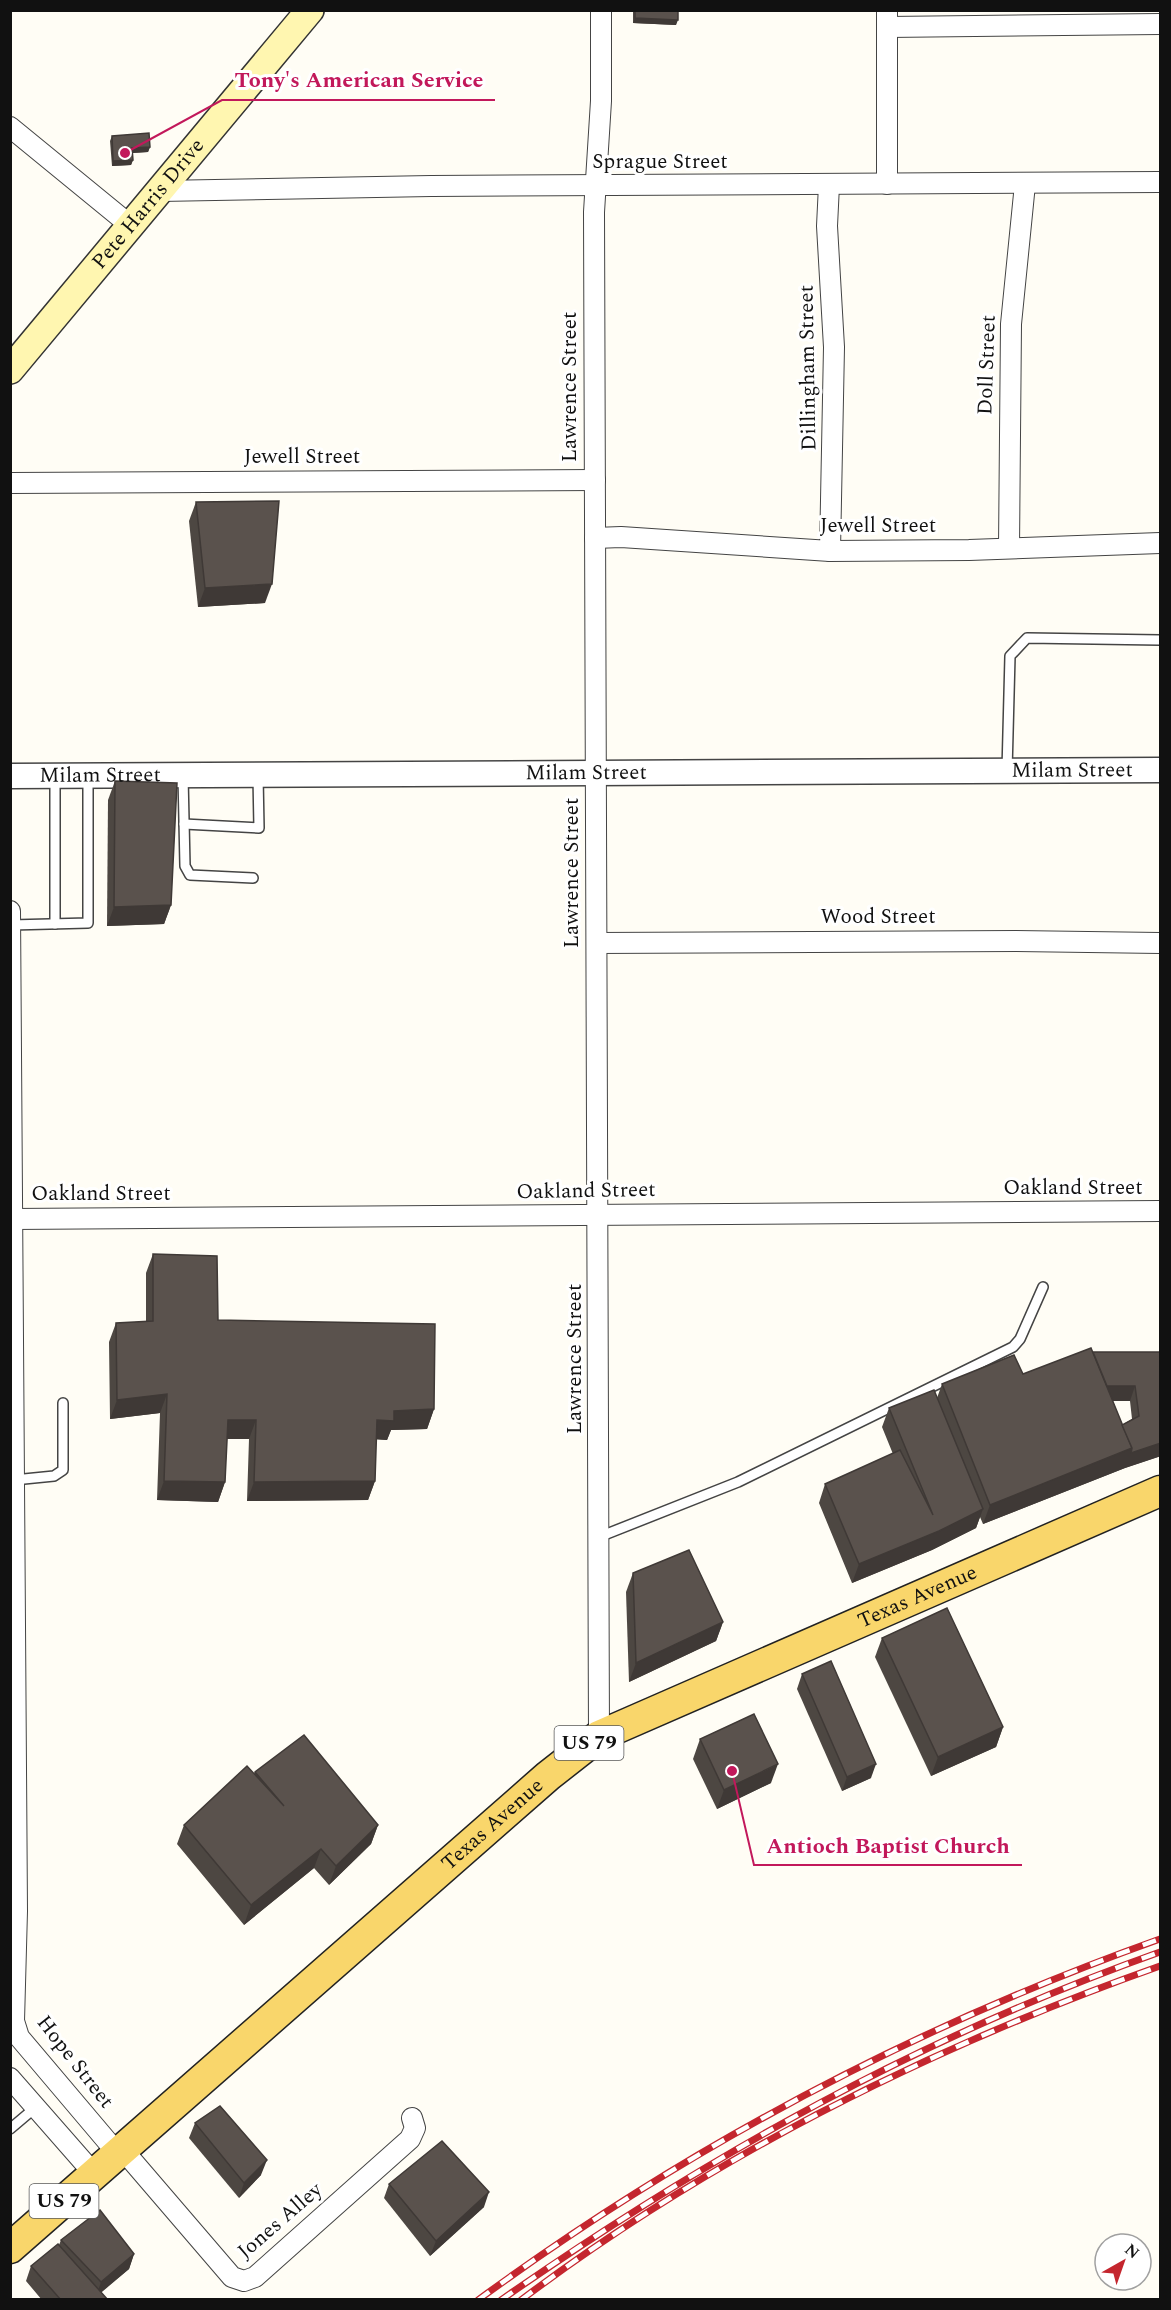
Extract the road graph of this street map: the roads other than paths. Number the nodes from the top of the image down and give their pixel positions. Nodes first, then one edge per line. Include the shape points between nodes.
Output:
1 (310, 10) edge
2 (601, 10) edge
3 (888, 19) edge
4 (1161, 24) edge
5 (10, 127) edge
6 (1161, 182) edge
7 (887, 184) junction
8 (1025, 184) junction
9 (829, 185) junction
10 (596, 186) junction
11 (160, 191) junction
12 (131, 225) junction
13 (10, 370) edge
14 (594, 480) junction
15 (10, 483) edge
16 (595, 538) junction
17 (1161, 543) edge
18 (1010, 548) junction
19 (830, 551) junction
20 (1161, 640) edge
21 (1161, 770) edge
22 (1007, 771) junction
23 (596, 774) junction
24 (258, 775) junction
25 (55, 776) junction
26 (88, 776) junction
27 (183, 776) junction
28 (10, 777) edge
29 (184, 824) junction
30 (253, 878) dead end
31 (10, 911) edge
32 (55, 924) junction
33 (10, 925) edge
34 (597, 943) junction
35 (1161, 943) edge
36 (1161, 1211) edge
37 (598, 1215) junction
38 (13, 1219) junction
39 (1043, 1287) dead end
40 (12, 1365) edge
41 (63, 1403) dead end
42 (14, 1480) junction
43 (1161, 1491) edge
44 (599, 1537) junction
45 (599, 1736) junction
46 (13, 1953) edge
47 (10, 2078) edge
48 (36, 2107) junction
49 (412, 2118) dead end
50 (10, 2129) edge
51 (121, 2152) junction
52 (95, 2175) junction
53 (10, 2248) edge

1 - 11 main road, Pete Harris Drive
2 - 10 street, Lawrence Street via 602,101
3 - 4 street
3 - 7 street
5 - 12 street
6 - 8 street, Sprague Street
7 - 8 street, Sprague Street
7 - 9 street, Sprague Street
8 - 18 street, Doll Street via 1011,324
9 - 10 street, Sprague Street
9 - 19 street, Dillingham Street via 827,226 834,347
10 - 11 street, Sprague Street via 238,187
10 - 14 street, Lawrence Street
11 - 12 main road, Pete Harris Drive
12 - 13 main road, Pete Harris Drive
14 - 15 street, Jewell Street
14 - 16 street, Lawrence Street
16 - 19 street, Jewell Street
16 - 23 street, Lawrence Street
17 - 18 street, Jewell Street
18 - 19 street, Jewell Street
20 - 22 lane via 1027,638 1010,656
21 - 22 street, Milam Street
22 - 23 street, Milam Street
23 - 24 street, Milam Street
23 - 34 street, Lawrence Street
24 - 27 street, Milam Street
24 - 29 lane via 259,828
25 - 26 street, Milam Street
25 - 28 street, Milam Street
25 - 32 lane
26 - 27 street, Milam Street
26 - 32 lane via 88,923
27 - 29 lane
29 - 30 lane via 185,866 190,876
31 - 33 street, Hope Street
32 - 33 lane
33 - 38 street, Hope Street
34 - 35 street, Wood Street
34 - 37 street, Lawrence Street
36 - 37 street, Oakland Street
37 - 38 street, Oakland Street
37 - 44 street, Lawrence Street
38 - 40 street, Hope Street
39 - 44 lane via 1013,1347 738,1482
40 - 42 street, Hope Street
41 - 42 lane via 63,1470 54,1476
42 - 46 street, Hope Street
43 - 45 main road, Texas Avenue / US 79
44 - 45 street, Lawrence Street
45 - 51 main road, Texas Avenue / US 79 via 548,1776
46 - 51 street, Hope Street via 14,2021 19,2037
47 - 48 street
48 - 50 lane
48 - 52 street
49 - 51 street, Jones Alley via 415,2128 410,2139 255,2277 243,2281 232,2277
51 - 52 main road, Texas Avenue / US 79
52 - 53 main road, Texas Avenue / US 79

